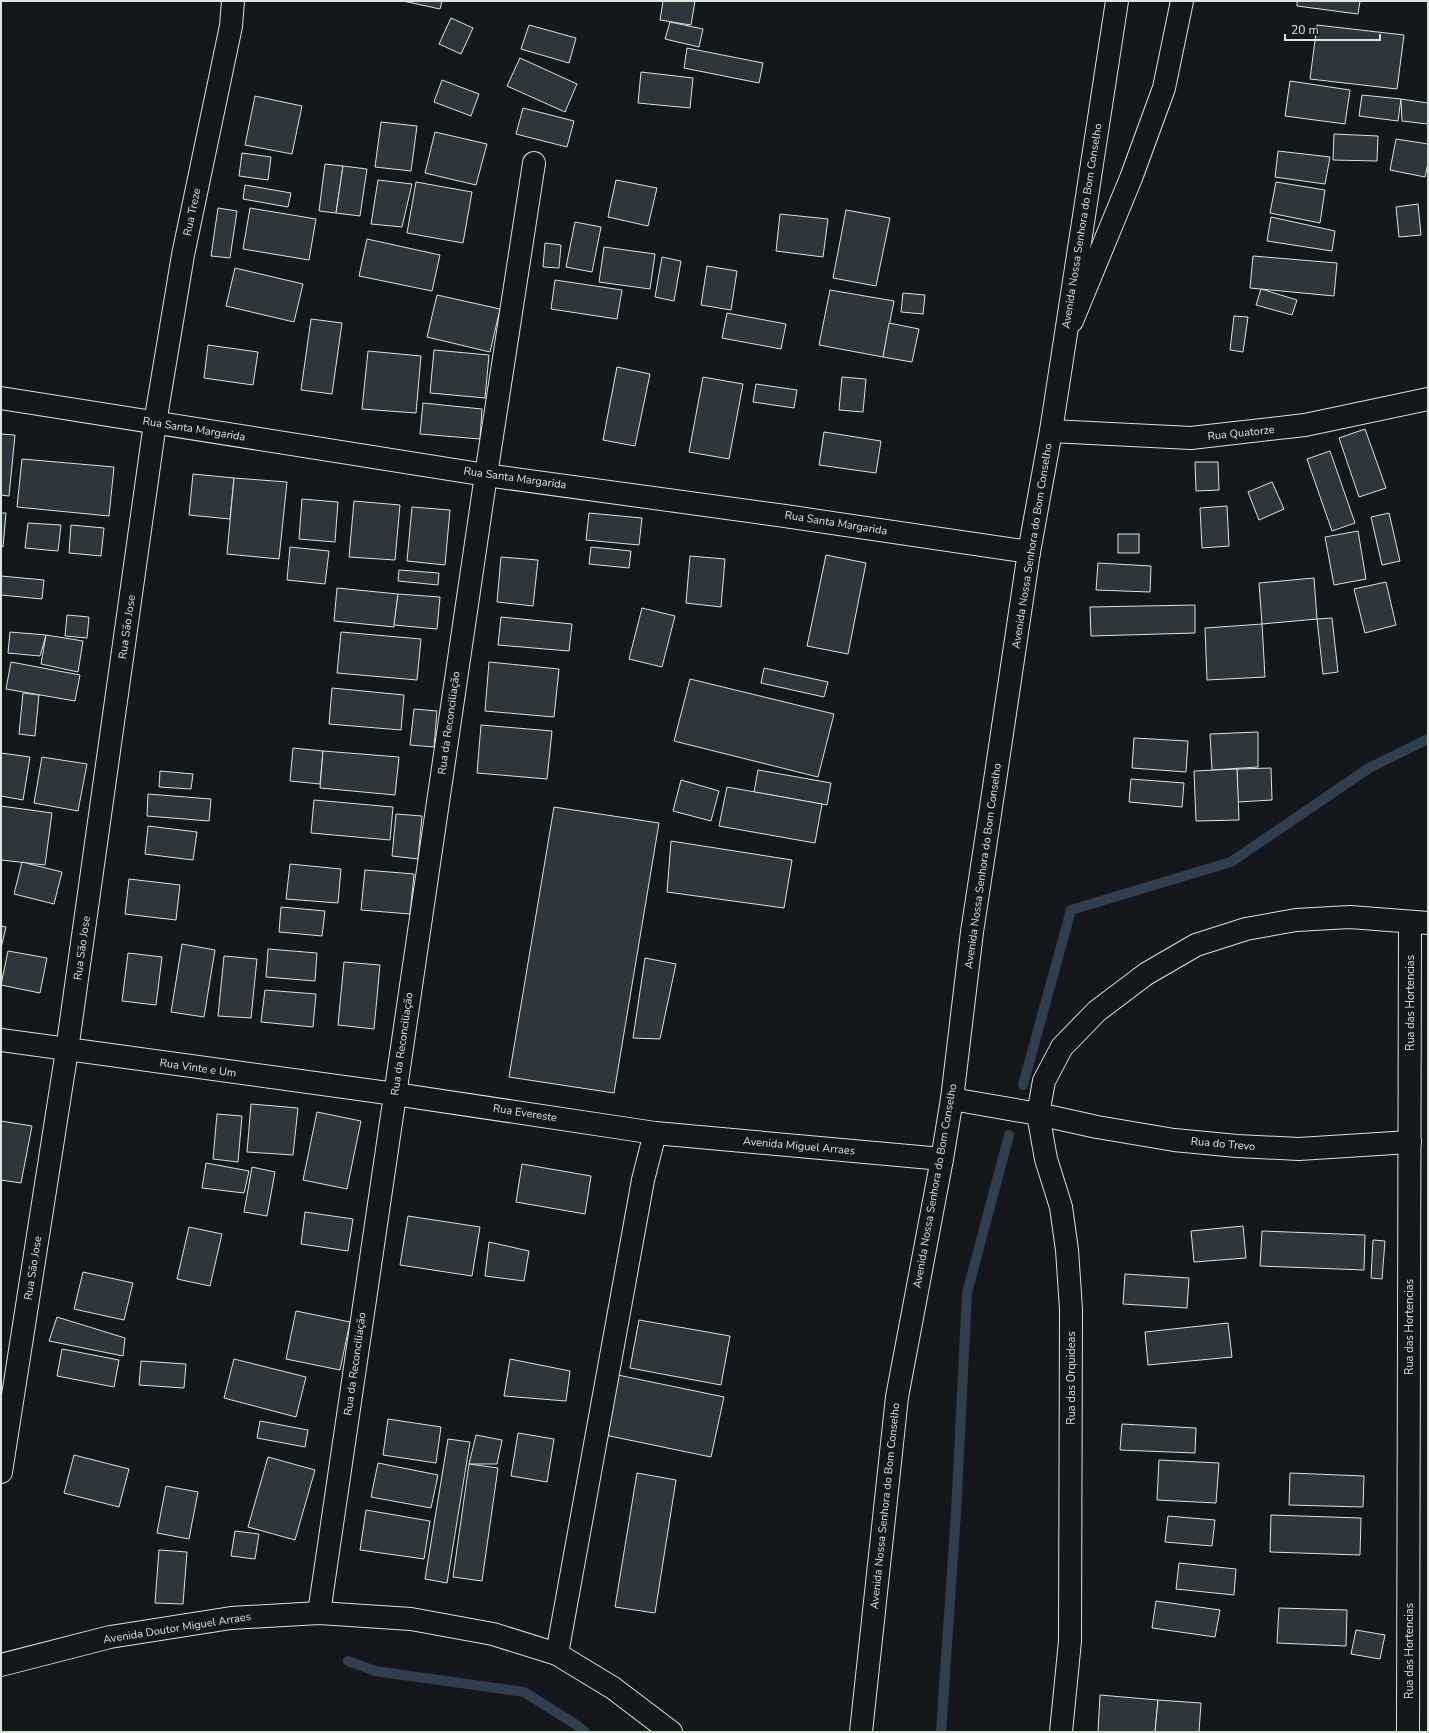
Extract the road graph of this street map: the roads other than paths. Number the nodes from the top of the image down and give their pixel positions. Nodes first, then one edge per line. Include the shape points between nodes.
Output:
1 (233, 1) edge
2 (1117, 1) edge
3 (1182, 1) edge
4 (534, 163) dead end
5 (1065, 337) junction
6 (1, 398) edge
7 (1428, 399) edge
8 (155, 423) junction
9 (1051, 431) junction
10 (486, 475) junction
11 (1030, 552) junction
12 (1419, 923) edge
13 (1, 1040) edge
14 (67, 1050) junction
15 (394, 1094) junction
16 (952, 1100) junction
17 (1038, 1114) junction
18 (655, 1133) junction
19 (1410, 1142) junction
20 (942, 1159) junction
21 (1, 1472) edge
22 (319, 1613) junction
23 (557, 1654) junction
24 (1, 1665) edge
25 (668, 1729) edge
26 (862, 1732) edge
27 (1061, 1732) edge
28 (1408, 1732) edge

1 - 8 street, Rua Treze via 231,26 183,255
2 - 5 street, Avenida Nossa Senhora do Bom Conselho
3 - 5 street via 1164,88 1131,178
4 - 10 street, Rua da Reconciliação
5 - 9 street, Avenida Nossa Senhora do Bom Conselho
6 - 8 street, Rua Santa Margarida
7 - 9 street, Rua Quatorze via 1305,425 1191,438
8 - 10 street, Rua Santa Margarida
8 - 14 street, Rua São Jose
9 - 11 street, Avenida Nossa Senhora do Bom Conselho
10 - 11 street, Rua Santa Margarida
10 - 15 street, Rua da Reconciliação
11 - 16 street, Avenida Nossa Senhora do Bom Conselho via 972,932
12 - 17 street via 1350,917 1296,920 1246,929 1196,945 1146,974 1097,1010 1062,1047 1044,1081
12 - 19 street, Rua das Hortencias
13 - 14 street, Rua Vinte e Um
14 - 15 street, Rua Vinte e Um
14 - 21 street, Rua São Jose
15 - 18 street, Rua Evereste
15 - 22 street, Rua da Reconciliação
16 - 17 street
16 - 20 street, Avenida Nossa Senhora do Bom Conselho
17 - 19 street, Rua do Trevo via 1174,1140 1237,1146 1299,1149
17 - 27 street, Rua das Orquideas via 1046,1159 1061,1208 1071,1309 1070,1642
18 - 20 street, Avenida Miguel Arraes
18 - 23 street via 643,1180
19 - 28 street, Rua das Hortencias
20 - 26 street, Avenida Nossa Senhora do Bom Conselho via 897,1398
22 - 23 street, Avenida Doutor Miguel Arraes via 411,1620 492,1634
22 - 24 street, Avenida Doutor Miguel Arraes via 231,1618 110,1637
23 - 25 street, Avenida Doutor Miguel Arraes via 613,1688

